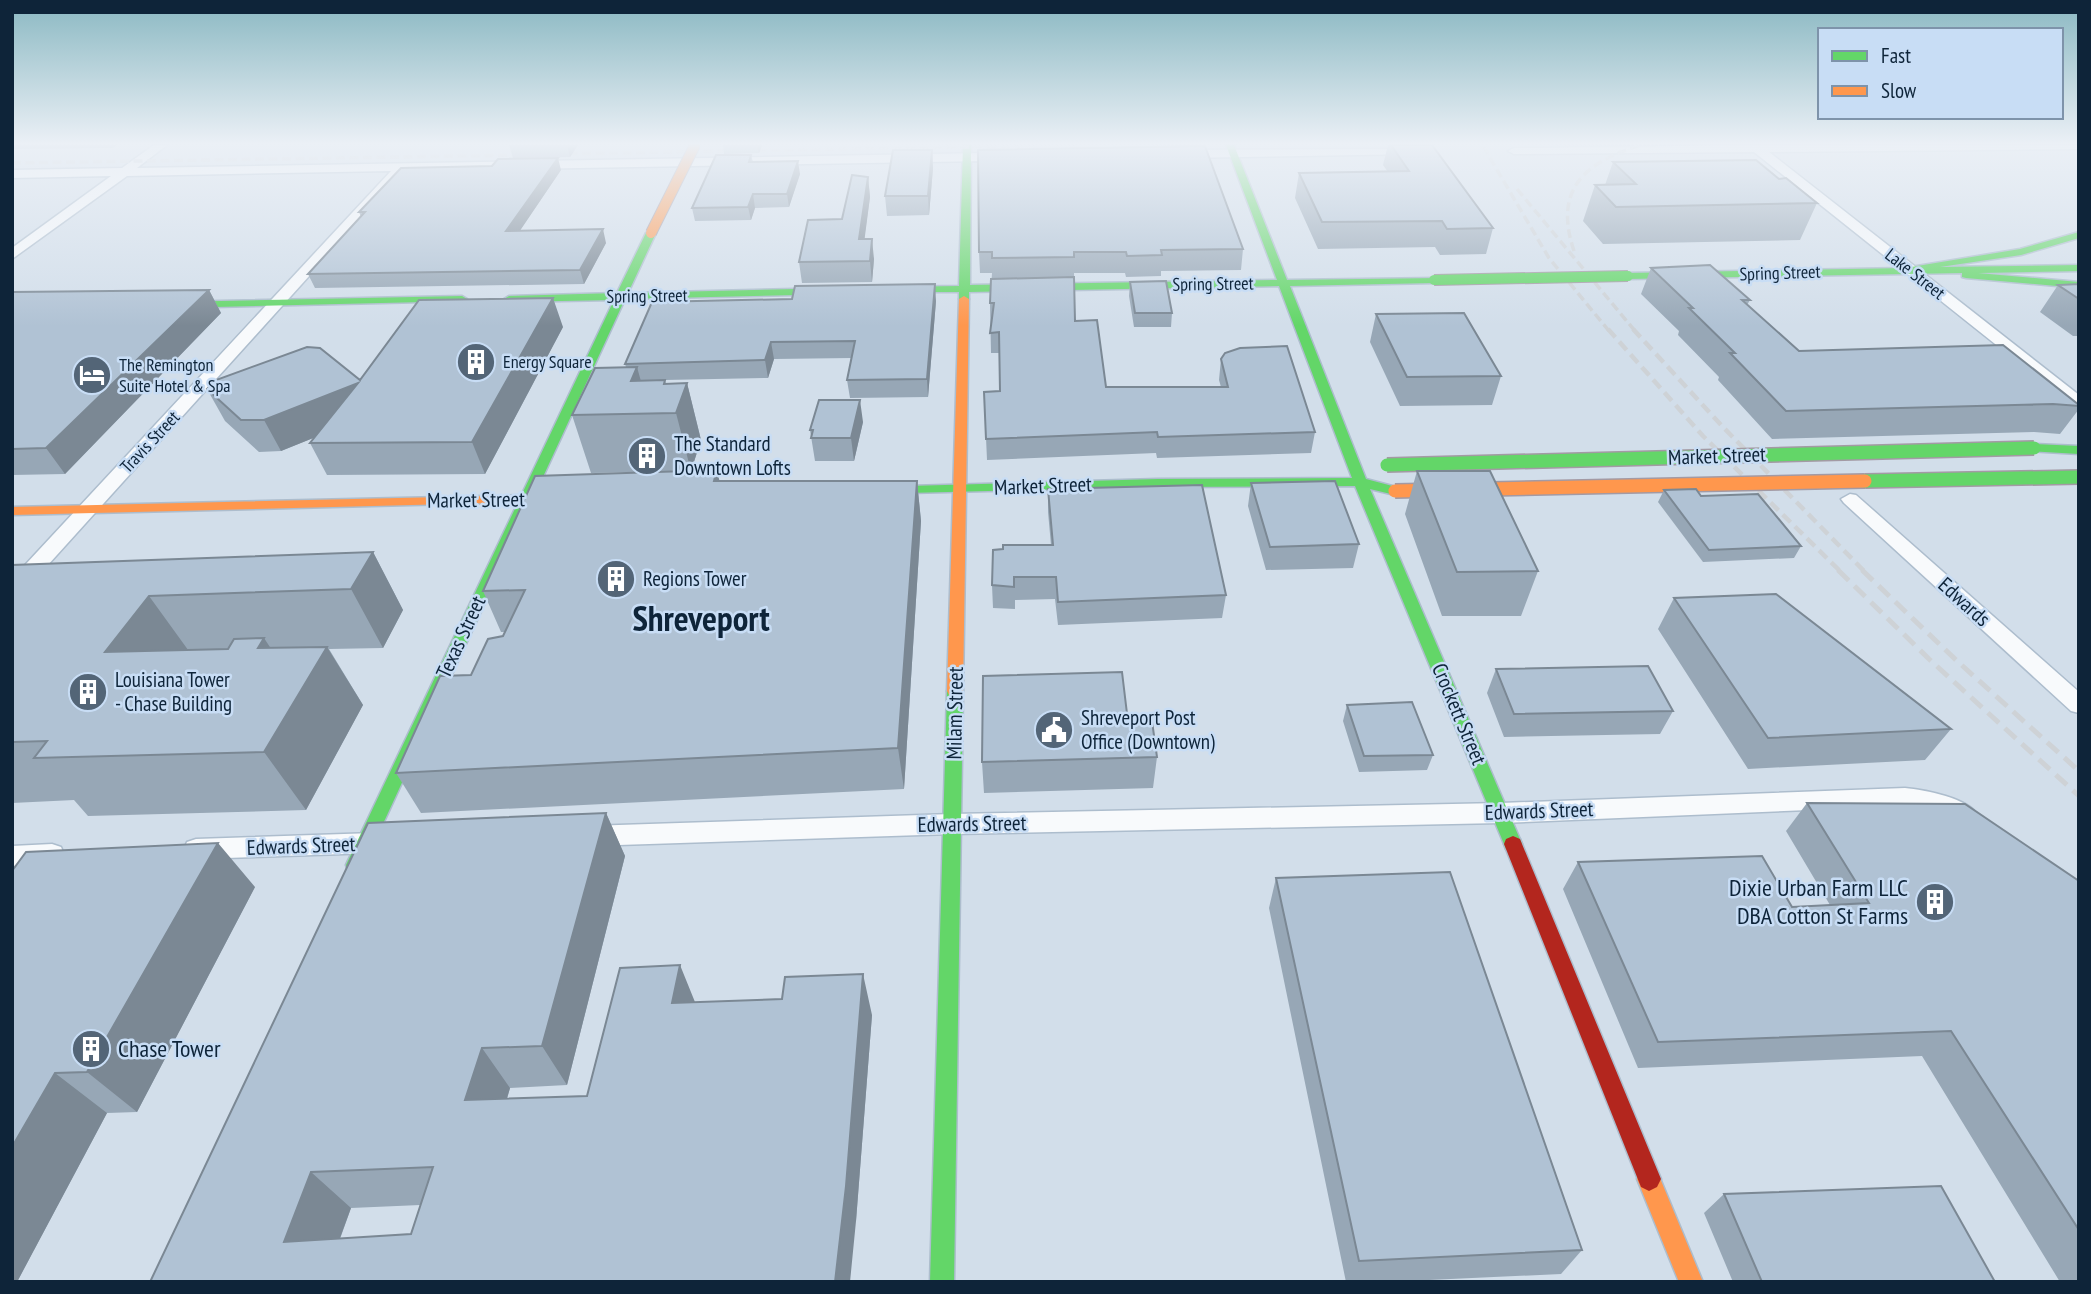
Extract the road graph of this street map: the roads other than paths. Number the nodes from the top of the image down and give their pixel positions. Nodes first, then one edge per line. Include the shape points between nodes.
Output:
1 (79, 205) edge
2 (366, 205) edge
3 (665, 205) edge
4 (966, 205) edge
5 (1252, 205) edge
6 (1828, 205) edge
7 (2079, 235) edge
8 (12, 255) edge
9 (2079, 268) edge
10 (1909, 269) junction
11 (1281, 283) junction
12 (2079, 285) edge
13 (965, 289) junction
14 (876, 290) edge
15 (851, 291) edge
16 (621, 296) junction
17 (277, 303) junction
18 (155, 305) edge
19 (2079, 403) edge
20 (2079, 450) edge
21 (2079, 477) edge
22 (1360, 482) junction
23 (960, 488) junction
24 (851, 491) edge
25 (591, 498) edge
26 (524, 499) junction
27 (1850, 499) dead end
28 (88, 510) junction
29 (12, 511) edge
30 (12, 592) edge
31 (2079, 705) edge
32 (1501, 813) junction
33 (952, 824) junction
34 (1984, 829) edge
35 (571, 837) edge
36 (393, 843) edge
37 (365, 844) junction
38 (175, 850) edge
39 (80, 853) edge
40 (12, 856) edge
41 (347, 881) edge
42 (942, 1282) edge
43 (1691, 1282) edge

1 - 8 street
2 - 17 street, Travis Street
3 - 16 main road, Texas Street, bridge
4 - 13 main road, Milam Street
5 - 11 main road, Crockett Street
6 - 10 street, Lake Street
7 - 10 main road via 2021,252
9 - 10 main road, Spring Street
10 - 11 main road, Spring Street, bridge
10 - 12 main road
10 - 19 street, Lake Street
11 - 13 main road, Spring Street
11 - 22 main road, Crockett Street
13 - 14 main road, Spring Street
13 - 23 main road, Milam Street
15 - 16 main road, Spring Street
16 - 17 main road, Spring Street
16 - 26 main road, Texas Street
17 - 18 main road, Spring Street
17 - 28 street, Travis Street
20 - 22 main road, Market Street, bridge via 2034,447 1387,465
21 - 22 main road, Market Street, bridge via 1395,491
22 - 23 main road, Market Street
22 - 32 main road, Crockett Street
23 - 24 main road, Market Street
23 - 33 main road, Milam Street
25 - 26 main road, Market Street
26 - 28 main road, Market Street
26 - 37 main road, Texas Street
27 - 31 street, Edwards
28 - 29 main road, Market Street
28 - 30 street, Travis Street
32 - 33 street, Edwards Street
32 - 34 street, Edwards Street via 1905,797 1933,801 1964,814
32 - 43 main road, Crockett Street
33 - 35 street, Edwards Street
33 - 42 main road, Milam Street
36 - 37 street, Edwards Street
37 - 38 street, Edwards Street
37 - 41 main road, Texas Street
39 - 40 street

